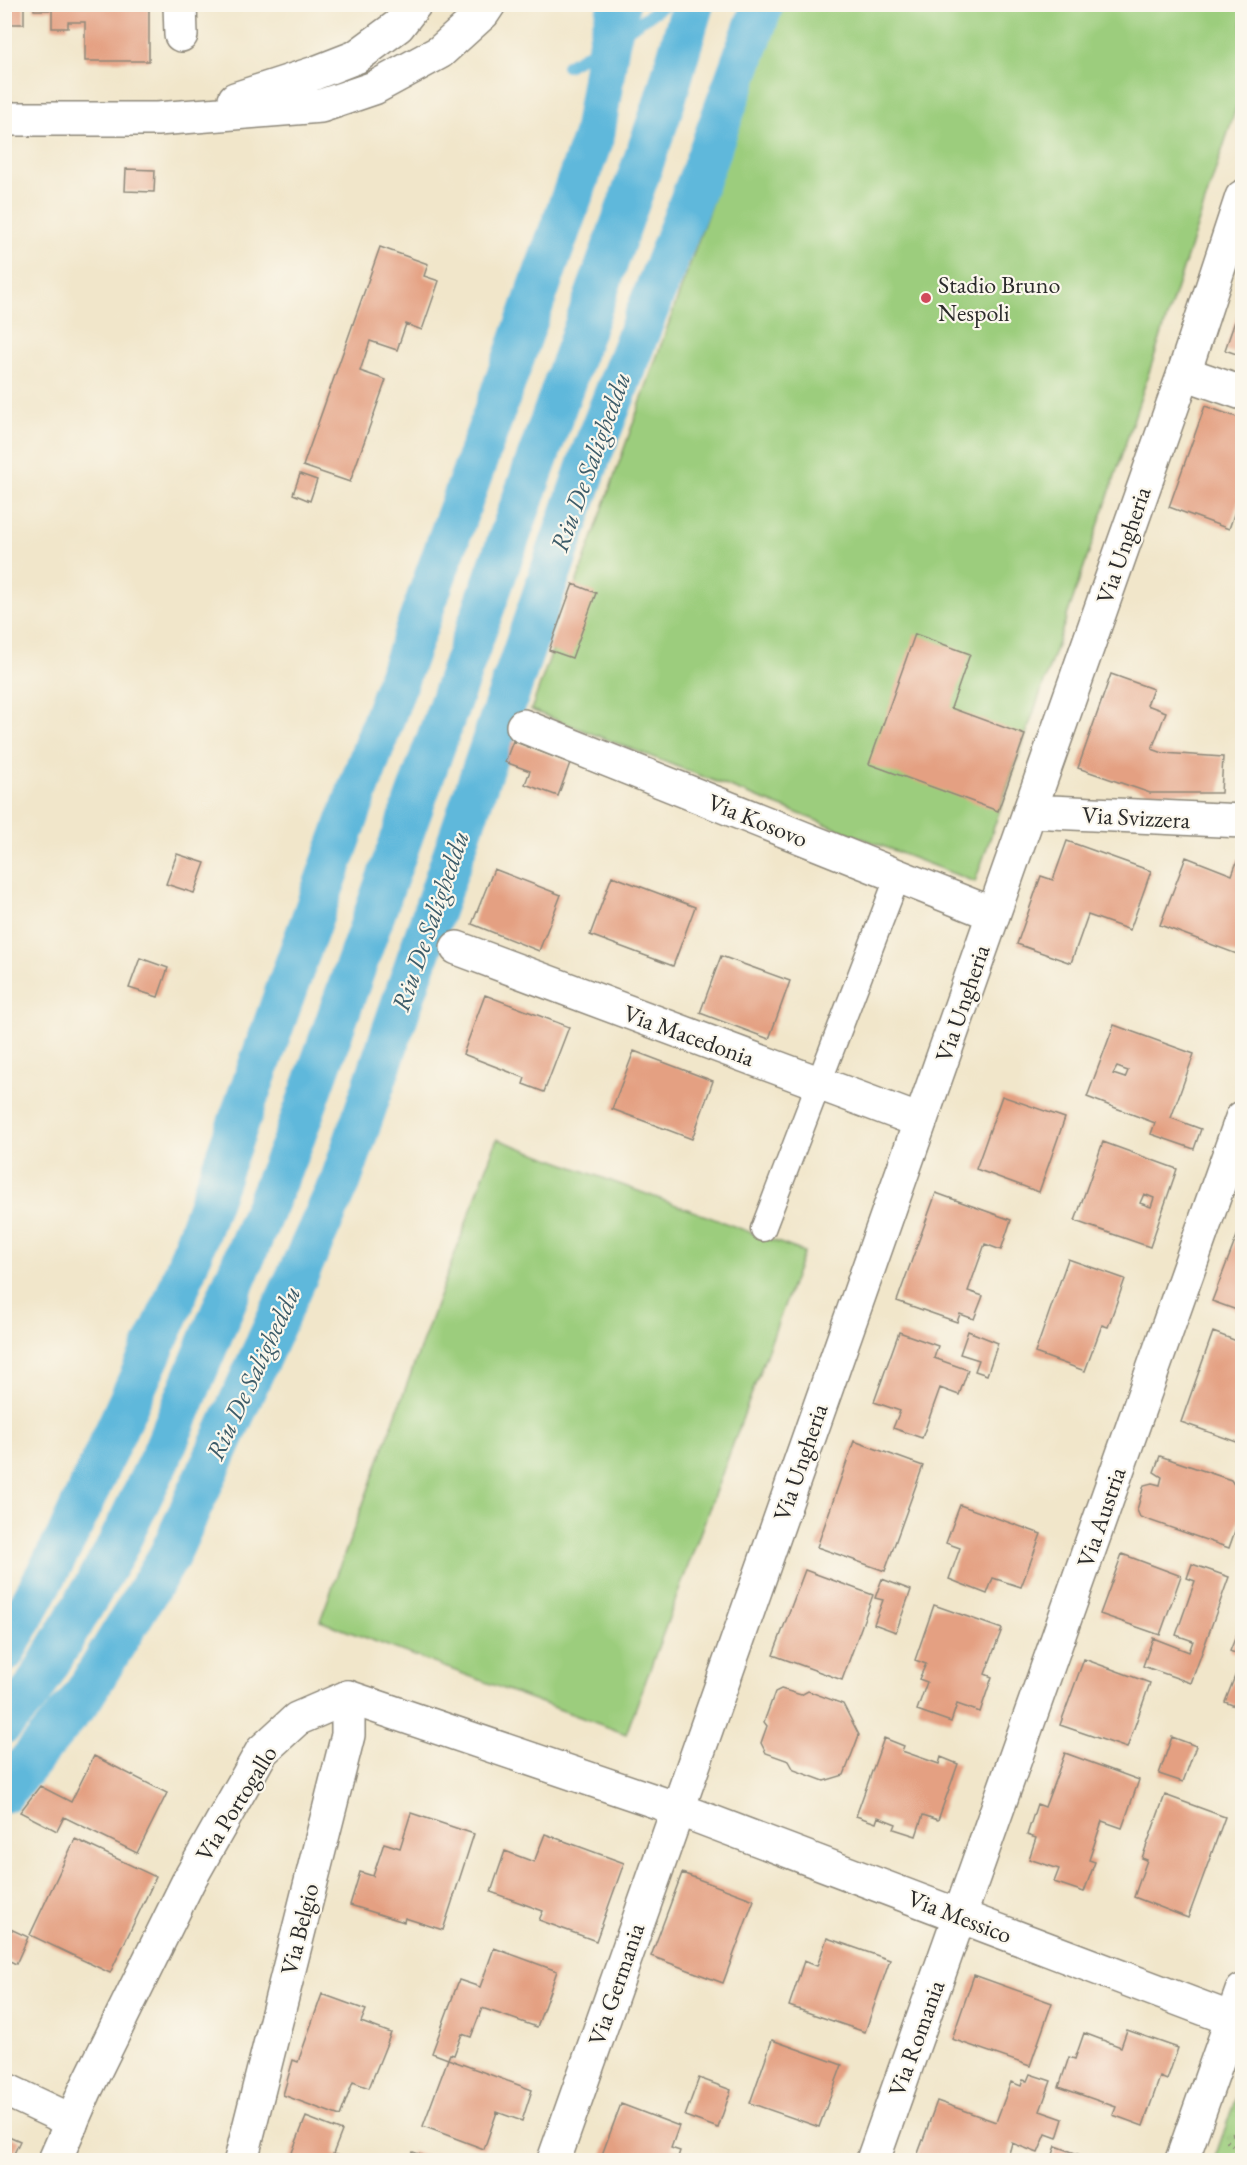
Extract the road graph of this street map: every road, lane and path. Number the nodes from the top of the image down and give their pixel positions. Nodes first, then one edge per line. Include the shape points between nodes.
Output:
1 (415, 4) edge
2 (489, 4) edge
3 (4, 119) edge
4 (158, 119) junction
5 (1242, 197) edge
6 (1184, 373) junction
7 (1242, 393) edge
8 (523, 726) dead end
9 (1030, 811) junction
10 (1242, 822) edge
11 (898, 876) junction
12 (993, 914) junction
13 (457, 948) dead end
14 (819, 1083) junction
15 (1242, 1118) edge
16 (920, 1121) junction
17 (763, 1229) dead end
18 (348, 1697) junction
19 (678, 1809) junction
20 (961, 1916) junction
21 (1239, 2011) edge
22 (4, 2089) edge
23 (70, 2124) junction
24 (55, 2160) edge
25 (241, 2160) edge
26 (554, 2160) edge
27 (873, 2160) edge
28 (1182, 2160) edge

1 - 4 street via 398,26 356,57 260,92
2 - 4 street via 440,52 374,88 321,106
3 - 4 street
5 - 6 street, Via Ungheria
6 - 7 street
6 - 9 street, Via Ungheria
8 - 11 street, Via Kosovo
9 - 10 street, Via Svizzera
9 - 12 street, Via Ungheria
11 - 12 street, Via Kosovo
11 - 14 lane
12 - 16 street, Via Ungheria
13 - 14 street, Via Macedonia
14 - 16 street, Via Macedonia
14 - 17 lane
15 - 20 street, Via Austria
16 - 19 street, Via Ungheria
18 - 19 street
18 - 23 street, Via Portogallo via 297,1719 262,1751 188,1882
18 - 25 street, Via Belgio via 348,1736
19 - 20 street, Via Messico
19 - 26 street, Via Germania
20 - 21 street, Via Messico
20 - 27 street, Via Romania
21 - 28 street
22 - 23 street
23 - 24 street, Via Portogallo

